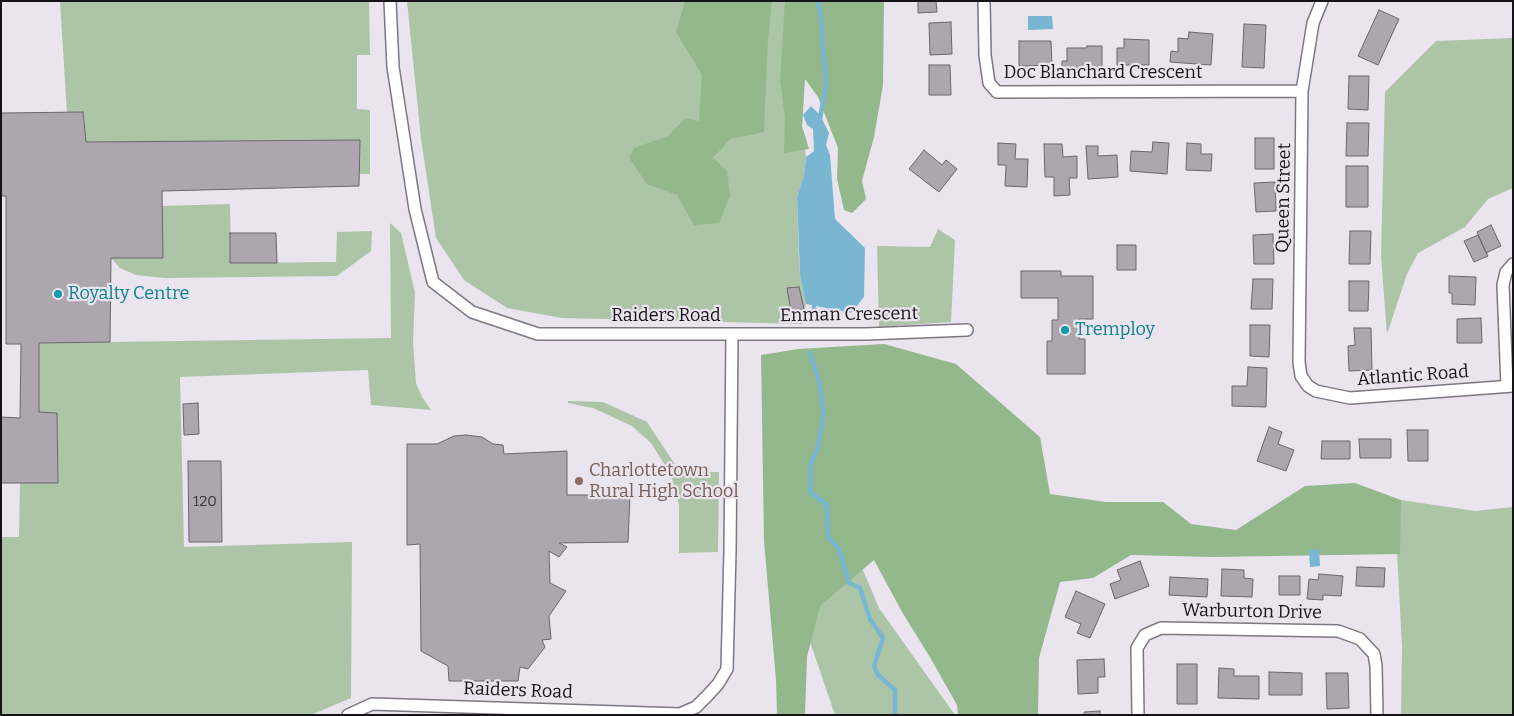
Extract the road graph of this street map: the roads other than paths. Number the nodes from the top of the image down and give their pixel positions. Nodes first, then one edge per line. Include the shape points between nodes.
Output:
1 (390, 1) edge
2 (984, 1) edge
3 (1322, 1) edge
4 (1302, 91) junction
5 (1513, 264) edge
6 (967, 330) dead end
7 (732, 334) junction
8 (1510, 386) edge
9 (1316, 391) joint
10 (348, 715) edge
11 (1138, 715) edge
12 (1377, 715) edge

1 - 7 street, Raiders Road via 393,67 416,209 434,282 472,312 538,334
2 - 4 street, Doc Blanchard Crescent via 989,83 997,92
3 - 4 street, Queen Street via 1313,23
4 - 9 street, Queen Street via 1299,362 1301,376
5 - 8 street via 1506,272 1504,284
6 - 7 street, Enman Crescent
7 - 10 street, Raiders Road via 727,669 718,684 696,707 680,714 372,704
8 - 9 street, Atlantic Road via 1350,398
11 - 12 street, Warburton Drive via 1137,648 1145,635 1160,628 1338,631 1360,639 1374,654

